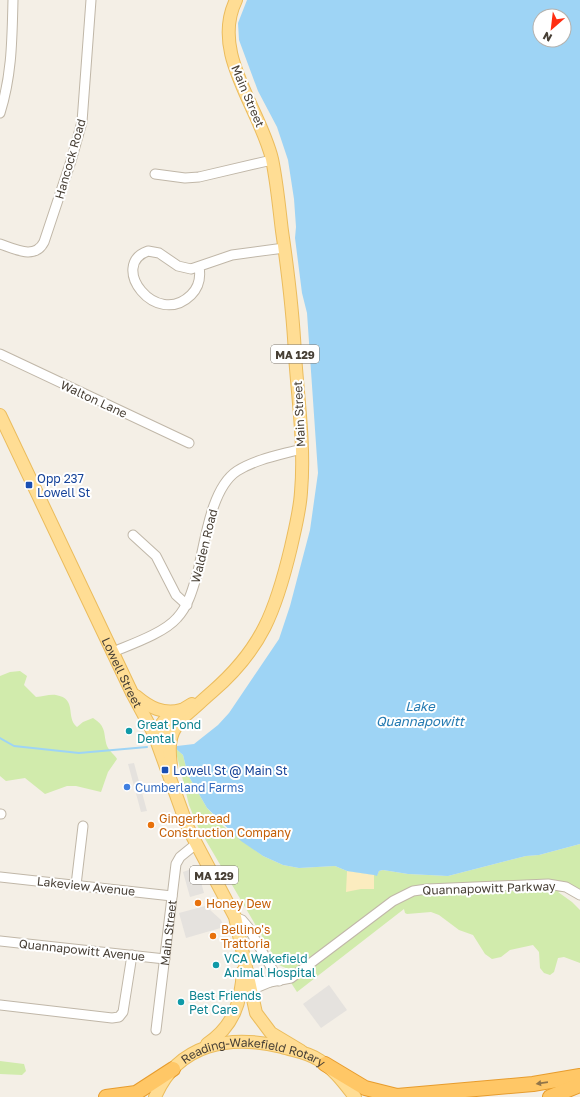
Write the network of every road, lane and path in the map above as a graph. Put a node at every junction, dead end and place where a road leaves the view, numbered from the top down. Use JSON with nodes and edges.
{"nodes":[{"id":1,"x":13,"y":0,"type":"edge"},
{"id":2,"x":91,"y":0,"type":"edge"},
{"id":3,"x":236,"y":0,"type":"edge"},
{"id":4,"x":0,"y":113,"type":"edge"},
{"id":5,"x":272,"y":160,"type":"junction"},
{"id":6,"x":156,"y":174,"type":"dead end"},
{"id":7,"x":0,"y":244,"type":"edge"},
{"id":8,"x":284,"y":248,"type":"junction"},
{"id":9,"x":199,"y":267,"type":"junction"},
{"id":10,"x":0,"y":354,"type":"edge"},
{"id":11,"x":0,"y":415,"type":"edge"},
{"id":12,"x":189,"y":443,"type":"dead end"},
{"id":13,"x":301,"y":449,"type":"junction"},
{"id":14,"x":133,"y":535,"type":"dead end"},
{"id":15,"x":187,"y":605,"type":"junction"},
{"id":16,"x":113,"y":652,"type":"junction"},
{"id":17,"x":132,"y":693,"type":"junction"},
{"id":18,"x":210,"y":694,"type":"junction"},
{"id":19,"x":182,"y":709,"type":"junction"},
{"id":20,"x":179,"y":722,"type":"junction"},
{"id":21,"x":154,"y":734,"type":"junction"},
{"id":22,"x":176,"y":797,"type":"junction"},
{"id":23,"x":83,"y":826,"type":"dead end"},
{"id":24,"x":196,"y":844,"type":"junction"},
{"id":25,"x":0,"y":877,"type":"edge"},
{"id":26,"x":76,"y":885,"type":"junction"},
{"id":27,"x":580,"y":895,"type":"edge"},
{"id":28,"x":172,"y":896,"type":"junction"},
{"id":29,"x":235,"y":917,"type":"junction"},
{"id":30,"x":0,"y":941,"type":"edge"},
{"id":31,"x":132,"y":955,"type":"junction"},
{"id":32,"x":244,"y":956,"type":"junction"},
{"id":33,"x":165,"y":959,"type":"junction"},
{"id":34,"x":274,"y":982,"type":"junction"},
{"id":35,"x":250,"y":984,"type":"junction"},
{"id":36,"x":0,"y":1005,"type":"edge"},
{"id":37,"x":156,"y":1030,"type":"dead end"},
{"id":38,"x":199,"y":1050,"type":"junction"},
{"id":39,"x":301,"y":1051,"type":"junction"},
{"id":40,"x":326,"y":1064,"type":"junction"},
{"id":41,"x":173,"y":1069,"type":"junction"},
{"id":42,"x":580,"y":1076,"type":"edge"},
{"id":43,"x":580,"y":1085,"type":"edge"},
{"id":44,"x":106,"y":1097,"type":"edge"},
{"id":45,"x":155,"y":1097,"type":"edge"},
{"id":46,"x":355,"y":1097,"type":"edge"},
{"id":47,"x":550,"y":1097,"type":"edge"}],
"edges":[{"from":1,"to":4,"type":"street"},
{"from":2,"to":7,"type":"street","name":"Hancock Road"},
{"from":3,"to":5,"type":"main road","name":"Main Street","number":"MA 129"},
{"from":5,"to":6,"type":"street"},
{"from":5,"to":8,"type":"main road","name":"Main Street","number":"MA 129"},
{"from":8,"to":9,"type":"street"},
{"from":8,"to":13,"type":"main road","name":"Main Street","number":"MA 129"},
{"from":9,"to":9,"type":"street"},
{"from":10,"to":12,"type":"street","name":"Walton Lane"},
{"from":11,"to":16,"type":"main road","name":"Lowell Street"},
{"from":13,"to":15,"type":"street","name":"Walden Road"},
{"from":13,"to":18,"type":"main road","name":"Main Street","number":"MA 129"},
{"from":14,"to":15,"type":"street"},
{"from":15,"to":16,"type":"street","name":"Walden Road"},
{"from":16,"to":17,"type":"main road","name":"Lowell Street"},
{"from":17,"to":19,"type":"main road"},
{"from":17,"to":21,"type":"main road","name":"Lowell Street"},
{"from":18,"to":19,"type":"main road","name":"Main Street","number":"MA 129"},
{"from":18,"to":20,"type":"main road","name":"Main Street","number":"MA 129"},
{"from":19,"to":21,"type":"main road","name":"Main Street","number":"MA 129"},
{"from":20,"to":21,"type":"main road","name":"Main Street"},
{"from":20,"to":22,"type":"main road","number":"MA 129"},
{"from":21,"to":22,"type":"main road","name":"Lowell Street","number":"MA 129"},
{"from":22,"to":24,"type":"main road","name":"Lowell Street","number":"MA 129"},
{"from":23,"to":26,"type":"street"},
{"from":24,"to":28,"type":"street","name":"Main Street"},
{"from":24,"to":29,"type":"main road","name":"Lowell Street","number":"MA 129"},
{"from":25,"to":26,"type":"street","name":"Lakeview Avenue"},
{"from":26,"to":28,"type":"street","name":"Lakeview Avenue"},
{"from":27,"to":34,"type":"street","name":"Quannapowitt Parkway"},
{"from":28,"to":33,"type":"street","name":"Main Street"},
{"from":29,"to":32,"type":"main road","name":"Lowell Street","number":"MA 129"},
{"from":29,"to":34,"type":"street"},
{"from":30,"to":31,"type":"street","name":"Quannapowitt Avenue"},
{"from":31,"to":33,"type":"street","name":"Quannapowitt Avenue"},
{"from":31,"to":36,"type":"street"},
{"from":32,"to":35,"type":"main road","name":"Lowell Street","number":"MA 129"},
{"from":32,"to":38,"type":"main road","name":"Lowell Street","number":"MA 129"},
{"from":33,"to":37,"type":"street","name":"Main Street"},
{"from":34,"to":35,"type":"street","name":"Quannapowitt Parkway"},
{"from":35,"to":39,"type":"main road","name":"Lowell Street","number":"MA 129"},
{"from":38,"to":39,"type":"main road","name":"Reading-Wakefield Rotary"},
{"from":38,"to":41,"type":"main road","name":"Reading-Wakefield Rotary","number":"MA 129"},
{"from":39,"to":40,"type":"main road","name":"Reading-Wakefield Rotary","number":"MA 129"},
{"from":42,"to":40,"type":"highway","one_way":true},
{"from":40,"to":46,"type":"main road","name":"Reading-Wakefield Rotary","number":"MA 129"},
{"from":41,"to":44,"type":"highway"},
{"from":41,"to":45,"type":"main road","name":"Reading-Wakefield Rotary","number":"MA 129"},
{"from":43,"to":47,"type":"highway"}]}
